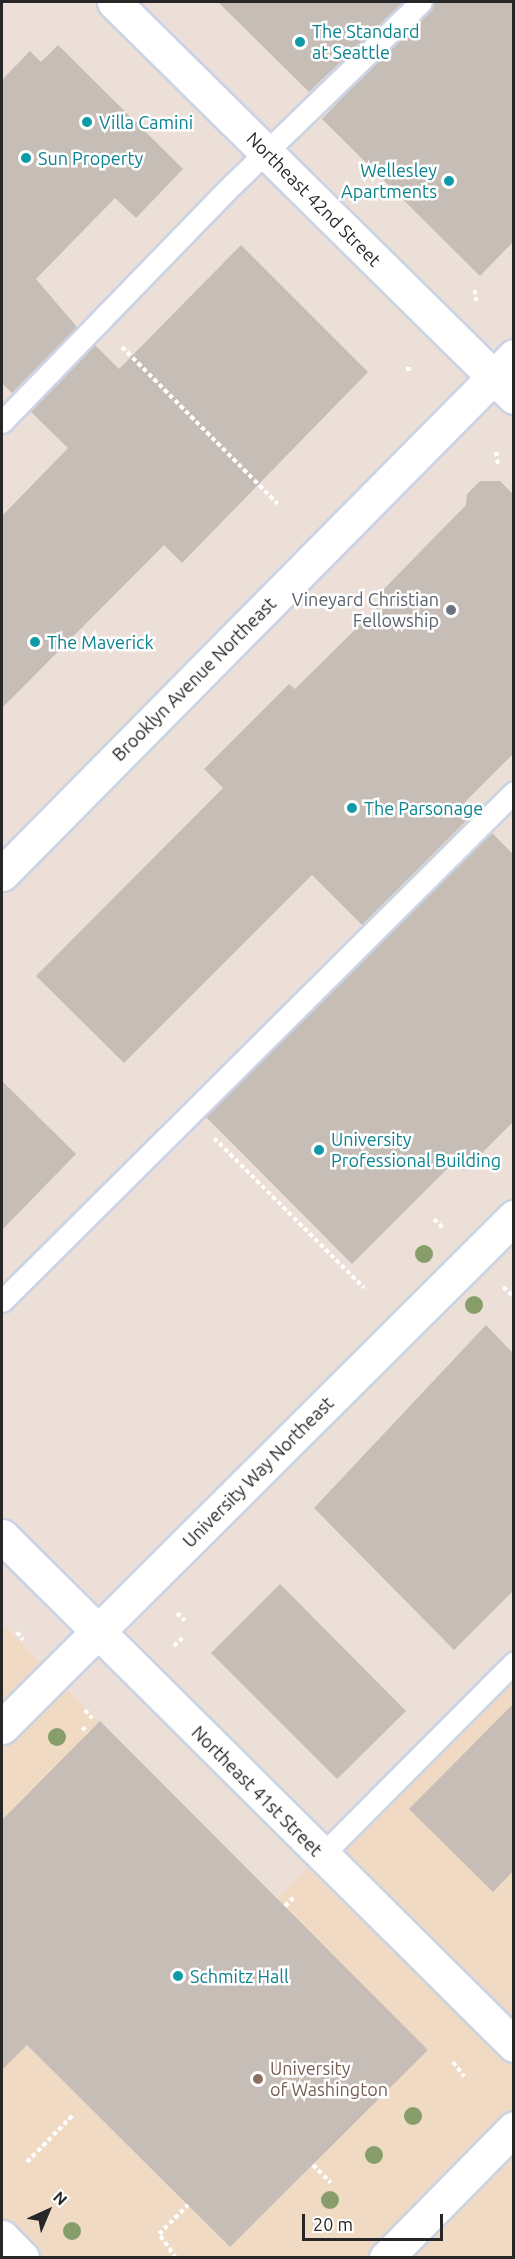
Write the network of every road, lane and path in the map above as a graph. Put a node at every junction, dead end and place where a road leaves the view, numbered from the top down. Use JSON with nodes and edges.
{"nodes":[{"id":1,"x":114,"y":2,"type":"edge"},
{"id":2,"x":421,"y":2,"type":"edge"},
{"id":3,"x":268,"y":154,"type":"junction"},
{"id":4,"x":475,"y":290,"type":"dead end"},
{"id":5,"x":476,"y":301,"type":"dead end"},
{"id":6,"x":98,"y":323,"type":"junction"},
{"id":7,"x":406,"y":369,"type":"dead end"},
{"id":8,"x":413,"y":369,"type":"dead end"},
{"id":9,"x":507,"y":376,"type":"edge"},
{"id":10,"x":2,"y":422,"type":"edge"},
{"id":11,"x":496,"y":452,"type":"dead end"},
{"id":12,"x":498,"y":464,"type":"dead end"},
{"id":13,"x":278,"y":504,"type":"dead end"},
{"id":14,"x":513,"y":792,"type":"edge"},
{"id":15,"x":2,"y":874,"type":"edge"},
{"id":16,"x":190,"y":1114,"type":"junction"},
{"id":17,"x":513,"y":1217,"type":"edge"},
{"id":18,"x":364,"y":1288,"type":"dead end"},
{"id":19,"x":2,"y":1301,"type":"edge"},
{"id":20,"x":2,"y":1536,"type":"edge"},
{"id":21,"x":177,"y":1613,"type":"dead end"},
{"id":22,"x":185,"y":1621,"type":"dead end"},
{"id":23,"x":17,"y":1632,"type":"dead end"},
{"id":24,"x":98,"y":1632,"type":"junction"},
{"id":25,"x":183,"y":1637,"type":"dead end"},
{"id":26,"x":23,"y":1640,"type":"dead end"},
{"id":27,"x":174,"y":1646,"type":"dead end"},
{"id":28,"x":513,"y":1662,"type":"edge"},
{"id":29,"x":85,"y":1710,"type":"dead end"},
{"id":30,"x":92,"y":1718,"type":"dead end"},
{"id":31,"x":2,"y":1727,"type":"edge"},
{"id":32,"x":82,"y":1727,"type":"dead end"},
{"id":33,"x":88,"y":1733,"type":"dead end"},
{"id":34,"x":322,"y":1855,"type":"junction"},
{"id":35,"x":295,"y":1896,"type":"dead end"},
{"id":36,"x":285,"y":1906,"type":"dead end"},
{"id":37,"x":513,"y":2045,"type":"edge"},
{"id":38,"x":453,"y":2062,"type":"dead end"},
{"id":39,"x":464,"y":2076,"type":"dead end"},
{"id":40,"x":74,"y":2114,"type":"dead end"},
{"id":41,"x":513,"y":2128,"type":"edge"},
{"id":42,"x":27,"y":2162,"type":"dead end"},
{"id":43,"x":313,"y":2165,"type":"dead end"},
{"id":44,"x":331,"y":2183,"type":"dead end"},
{"id":45,"x":188,"y":2205,"type":"dead end"},
{"id":46,"x":2,"y":2237,"type":"edge"},
{"id":47,"x":22,"y":2258,"type":"edge"},
{"id":48,"x":176,"y":2258,"type":"edge"},
{"id":49,"x":386,"y":2258,"type":"edge"}],
"edges":[{"from":1,"to":3,"type":"street","name":"Northeast 42nd Street"},
{"from":2,"to":3,"type":"lane"},
{"from":3,"to":6,"type":"lane"},
{"from":3,"to":9,"type":"street","name":"Northeast 42nd Street"},
{"from":4,"to":5,"type":"path"},
{"from":6,"to":10,"type":"lane"},
{"from":6,"to":13,"type":"path"},
{"from":7,"to":8,"type":"path"},
{"from":9,"to":15,"type":"street","name":"Brooklyn Avenue Northeast"},
{"from":11,"to":12,"type":"path"},
{"from":14,"to":16,"type":"lane"},
{"from":16,"to":18,"type":"path"},
{"from":16,"to":19,"type":"lane"},
{"from":17,"to":24,"type":"street","name":"University Way Northeast"},
{"from":20,"to":24,"type":"street","name":"Northeast 41st Street"},
{"from":21,"to":22,"type":"path"},
{"from":23,"to":26,"type":"path"},
{"from":24,"to":31,"type":"street","name":"University Way Northeast"},
{"from":24,"to":34,"type":"street","name":"Northeast 41st Street"},
{"from":25,"to":27,"type":"path"},
{"from":28,"to":34,"type":"lane"},
{"from":29,"to":30,"type":"path"},
{"from":32,"to":33,"type":"path"},
{"from":34,"to":37,"type":"street","name":"Northeast 41st Street"},
{"from":35,"to":36,"type":"path"},
{"from":38,"to":39,"type":"path"},
{"from":40,"to":42,"type":"path"},
{"from":41,"to":49,"type":"street"},
{"from":43,"to":44,"type":"path"},
{"from":45,"to":48,"type":"path"},
{"from":46,"to":47,"type":"street"}]}
